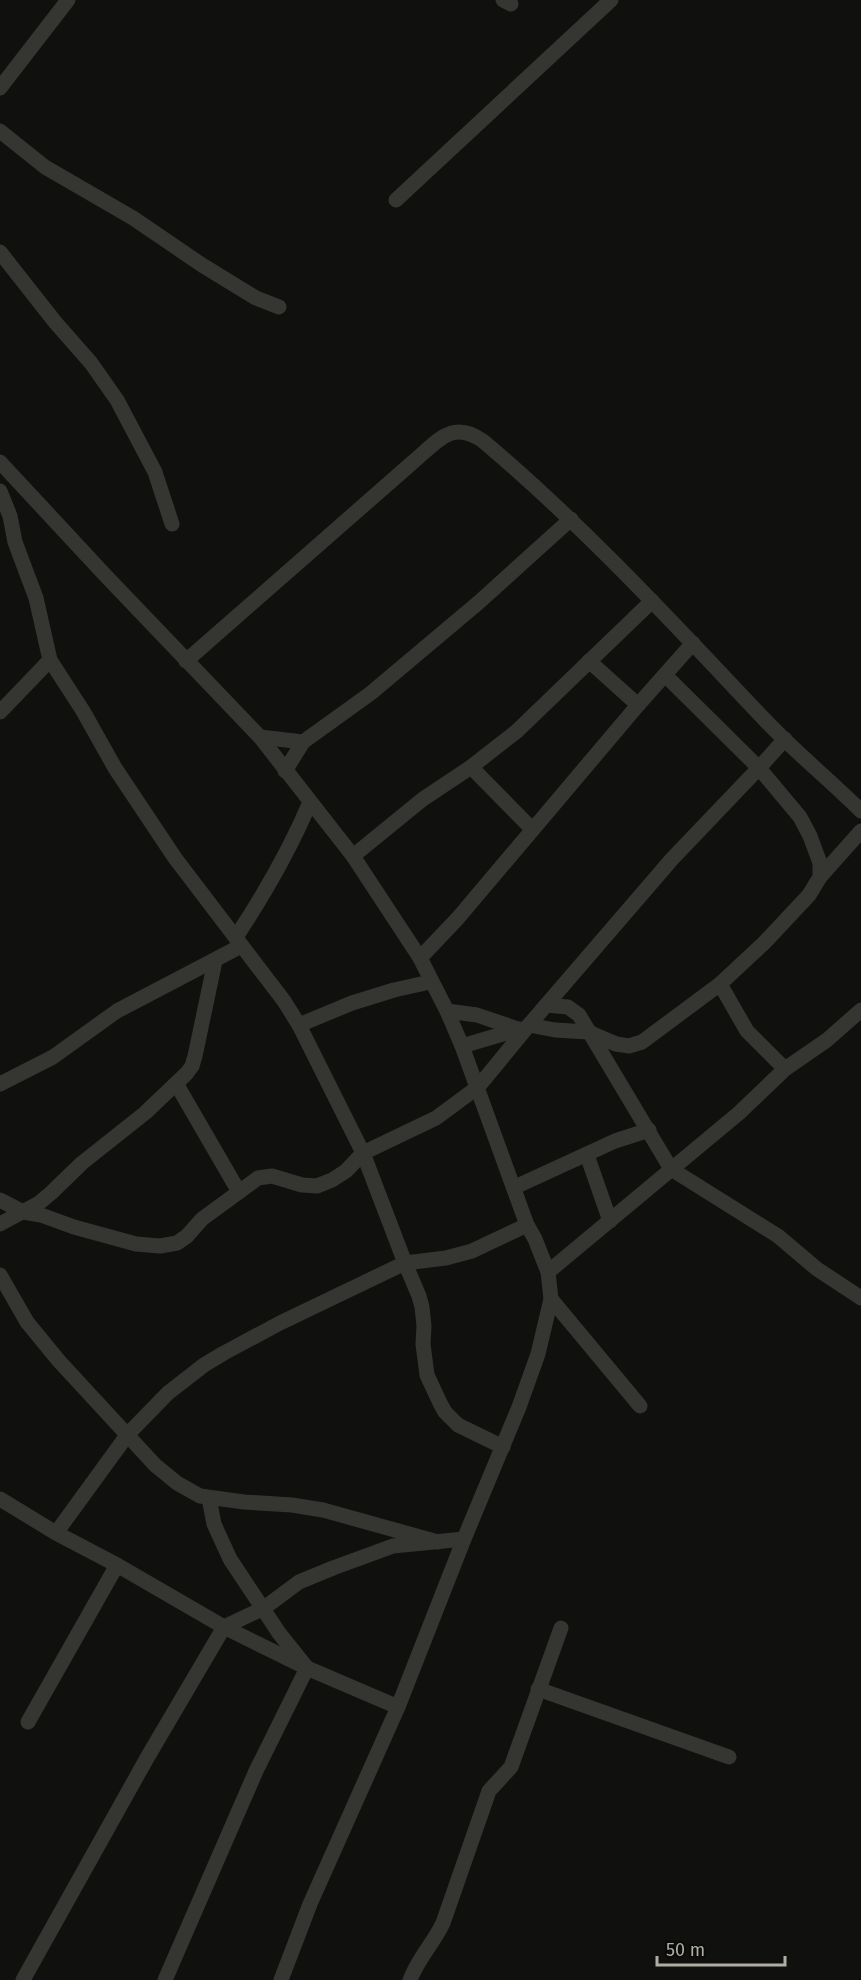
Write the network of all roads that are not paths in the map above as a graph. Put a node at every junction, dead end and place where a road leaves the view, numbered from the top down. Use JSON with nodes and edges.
{"nodes":[{"id":1,"x":67,"y":0,"type":"edge"},
{"id":2,"x":611,"y":0,"type":"edge"},
{"id":3,"x":0,"y":87,"type":"edge"},
{"id":4,"x":0,"y":131,"type":"edge"},
{"id":5,"x":396,"y":201,"type":"dead end"},
{"id":6,"x":0,"y":252,"type":"edge"},
{"id":7,"x":279,"y":307,"type":"dead end"},
{"id":8,"x":5,"y":466,"type":"edge"},
{"id":9,"x":0,"y":489,"type":"edge"},
{"id":10,"x":572,"y":519,"type":"junction"},
{"id":11,"x":172,"y":524,"type":"dead end"},
{"id":12,"x":652,"y":601,"type":"junction"},
{"id":13,"x":693,"y":643,"type":"junction"},
{"id":14,"x":50,"y":660,"type":"junction"},
{"id":15,"x":186,"y":661,"type":"junction"},
{"id":16,"x":589,"y":661,"type":"junction"},
{"id":17,"x":665,"y":675,"type":"junction"},
{"id":18,"x":638,"y":705,"type":"junction"},
{"id":19,"x":0,"y":712,"type":"edge"},
{"id":20,"x":260,"y":737,"type":"junction"},
{"id":21,"x":785,"y":739,"type":"junction"},
{"id":22,"x":303,"y":742,"type":"junction"},
{"id":23,"x":471,"y":767,"type":"junction"},
{"id":24,"x":759,"y":768,"type":"junction"},
{"id":25,"x":285,"y":771,"type":"junction"},
{"id":26,"x":310,"y":802,"type":"junction"},
{"id":27,"x":861,"y":811,"type":"edge"},
{"id":28,"x":532,"y":829,"type":"junction"},
{"id":29,"x":861,"y":831,"type":"edge"},
{"id":30,"x":353,"y":856,"type":"junction"},
{"id":31,"x":820,"y":877,"type":"junction"},
{"id":32,"x":250,"y":915,"type":"junction"},
{"id":33,"x":225,"y":922,"type":"junction"},
{"id":34,"x":238,"y":941,"type":"junction"},
{"id":35,"x":420,"y":958,"type":"junction"},
{"id":36,"x":215,"y":961,"type":"junction"},
{"id":37,"x":430,"y":981,"type":"junction"},
{"id":38,"x":720,"y":984,"type":"junction"},
{"id":39,"x":546,"y":1005,"type":"junction"},
{"id":40,"x":861,"y":1010,"type":"edge"},
{"id":41,"x":447,"y":1011,"type":"junction"},
{"id":42,"x":299,"y":1025,"type":"junction"},
{"id":43,"x":524,"y":1027,"type":"junction"},
{"id":44,"x":588,"y":1032,"type":"junction"},
{"id":45,"x":462,"y":1046,"type":"junction"},
{"id":46,"x":785,"y":1069,"type":"junction"},
{"id":47,"x":0,"y":1084,"type":"edge"},
{"id":48,"x":177,"y":1085,"type":"junction"},
{"id":49,"x":478,"y":1087,"type":"junction"},
{"id":50,"x":648,"y":1130,"type":"junction"},
{"id":51,"x":363,"y":1153,"type":"junction"},
{"id":52,"x":587,"y":1155,"type":"junction"},
{"id":53,"x":670,"y":1169,"type":"junction"},
{"id":54,"x":515,"y":1187,"type":"junction"},
{"id":55,"x":239,"y":1192,"type":"junction"},
{"id":56,"x":0,"y":1200,"type":"edge"},
{"id":57,"x":23,"y":1212,"type":"junction"},
{"id":58,"x":610,"y":1221,"type":"junction"},
{"id":59,"x":0,"y":1224,"type":"edge"},
{"id":60,"x":527,"y":1225,"type":"junction"},
{"id":61,"x":405,"y":1263,"type":"junction"},
{"id":62,"x":548,"y":1272,"type":"junction"},
{"id":63,"x":0,"y":1275,"type":"edge"},
{"id":64,"x":861,"y":1298,"type":"edge"},
{"id":65,"x":551,"y":1299,"type":"junction"},
{"id":66,"x":639,"y":1406,"type":"dead end"},
{"id":67,"x":128,"y":1434,"type":"junction"},
{"id":68,"x":504,"y":1446,"type":"junction"},
{"id":69,"x":209,"y":1497,"type":"junction"},
{"id":70,"x":0,"y":1499,"type":"edge"},
{"id":71,"x":56,"y":1533,"type":"junction"},
{"id":72,"x":464,"y":1539,"type":"junction"},
{"id":73,"x":438,"y":1542,"type":"junction"},
{"id":74,"x":117,"y":1565,"type":"junction"},
{"id":75,"x":264,"y":1608,"type":"junction"},
{"id":76,"x":224,"y":1627,"type":"junction"},
{"id":77,"x":561,"y":1628,"type":"dead end"},
{"id":78,"x":307,"y":1668,"type":"junction"},
{"id":79,"x":538,"y":1689,"type":"junction"},
{"id":80,"x":398,"y":1707,"type":"junction"},
{"id":81,"x":28,"y":1722,"type":"dead end"},
{"id":82,"x":729,"y":1757,"type":"dead end"},
{"id":83,"x":23,"y":1980,"type":"edge"},
{"id":84,"x":165,"y":1980,"type":"edge"},
{"id":85,"x":281,"y":1980,"type":"edge"},
{"id":86,"x":410,"y":1980,"type":"edge"}],
"edges":[{"from":1,"to":3,"type":"street"},
{"from":2,"to":5,"type":"street"},
{"from":4,"to":7,"type":"street"},
{"from":6,"to":11,"type":"street"},
{"from":8,"to":9,"type":"street"},
{"from":8,"to":15,"type":"street"},
{"from":9,"to":14,"type":"street"},
{"from":10,"to":12,"type":"street"},
{"from":10,"to":15,"type":"street"},
{"from":10,"to":22,"type":"street"},
{"from":12,"to":13,"type":"street"},
{"from":12,"to":16,"type":"street"},
{"from":13,"to":17,"type":"street"},
{"from":13,"to":21,"type":"street"},
{"from":14,"to":19,"type":"street"},
{"from":14,"to":33,"type":"street"},
{"from":15,"to":20,"type":"street"},
{"from":16,"to":18,"type":"street"},
{"from":16,"to":23,"type":"street"},
{"from":17,"to":18,"type":"street"},
{"from":17,"to":24,"type":"street"},
{"from":18,"to":28,"type":"street"},
{"from":20,"to":22,"type":"street"},
{"from":20,"to":25,"type":"street"},
{"from":21,"to":24,"type":"street"},
{"from":21,"to":27,"type":"street"},
{"from":22,"to":25,"type":"street"},
{"from":23,"to":28,"type":"street"},
{"from":23,"to":30,"type":"street"},
{"from":24,"to":31,"type":"street"},
{"from":24,"to":39,"type":"street"},
{"from":25,"to":26,"type":"street"},
{"from":26,"to":30,"type":"street"},
{"from":26,"to":32,"type":"street"},
{"from":28,"to":35,"type":"street"},
{"from":29,"to":31,"type":"street"},
{"from":30,"to":35,"type":"street"},
{"from":31,"to":38,"type":"street"},
{"from":32,"to":33,"type":"street"},
{"from":32,"to":34,"type":"street"},
{"from":33,"to":34,"type":"street"},
{"from":34,"to":36,"type":"street"},
{"from":34,"to":42,"type":"street"},
{"from":35,"to":37,"type":"street"},
{"from":36,"to":47,"type":"street"},
{"from":36,"to":48,"type":"street"},
{"from":37,"to":41,"type":"street"},
{"from":37,"to":42,"type":"street"},
{"from":38,"to":44,"type":"street"},
{"from":38,"to":46,"type":"street"},
{"from":39,"to":43,"type":"street"},
{"from":39,"to":44,"type":"street"},
{"from":40,"to":46,"type":"street"},
{"from":41,"to":43,"type":"street"},
{"from":41,"to":45,"type":"street"},
{"from":42,"to":51,"type":"street"},
{"from":43,"to":44,"type":"street"},
{"from":43,"to":45,"type":"street"},
{"from":43,"to":49,"type":"street"},
{"from":44,"to":50,"type":"street"},
{"from":45,"to":49,"type":"street"},
{"from":46,"to":53,"type":"street"},
{"from":48,"to":55,"type":"street"},
{"from":48,"to":57,"type":"street"},
{"from":49,"to":51,"type":"street"},
{"from":49,"to":54,"type":"street"},
{"from":50,"to":52,"type":"street"},
{"from":50,"to":53,"type":"street"},
{"from":51,"to":55,"type":"street"},
{"from":51,"to":61,"type":"street"},
{"from":52,"to":54,"type":"street"},
{"from":52,"to":58,"type":"street"},
{"from":53,"to":58,"type":"street"},
{"from":53,"to":64,"type":"street"},
{"from":54,"to":60,"type":"street"},
{"from":55,"to":57,"type":"street"},
{"from":56,"to":57,"type":"street"},
{"from":57,"to":59,"type":"street"},
{"from":58,"to":62,"type":"street"},
{"from":60,"to":61,"type":"street"},
{"from":60,"to":62,"type":"street"},
{"from":61,"to":67,"type":"street"},
{"from":61,"to":68,"type":"street"},
{"from":62,"to":65,"type":"street"},
{"from":63,"to":67,"type":"street"},
{"from":65,"to":66,"type":"street"},
{"from":65,"to":68,"type":"street"},
{"from":67,"to":69,"type":"street"},
{"from":67,"to":71,"type":"street"},
{"from":68,"to":72,"type":"street"},
{"from":69,"to":73,"type":"street"},
{"from":69,"to":75,"type":"street"},
{"from":70,"to":71,"type":"street"},
{"from":71,"to":74,"type":"street"},
{"from":72,"to":73,"type":"street"},
{"from":72,"to":80,"type":"street"},
{"from":73,"to":75,"type":"street"},
{"from":74,"to":76,"type":"street"},
{"from":74,"to":81,"type":"street"},
{"from":75,"to":76,"type":"street"},
{"from":75,"to":78,"type":"street"},
{"from":76,"to":78,"type":"street"},
{"from":76,"to":83,"type":"street"},
{"from":77,"to":79,"type":"street"},
{"from":78,"to":80,"type":"street"},
{"from":78,"to":84,"type":"street"},
{"from":79,"to":82,"type":"street"},
{"from":79,"to":86,"type":"street"},
{"from":80,"to":85,"type":"street"}]}
